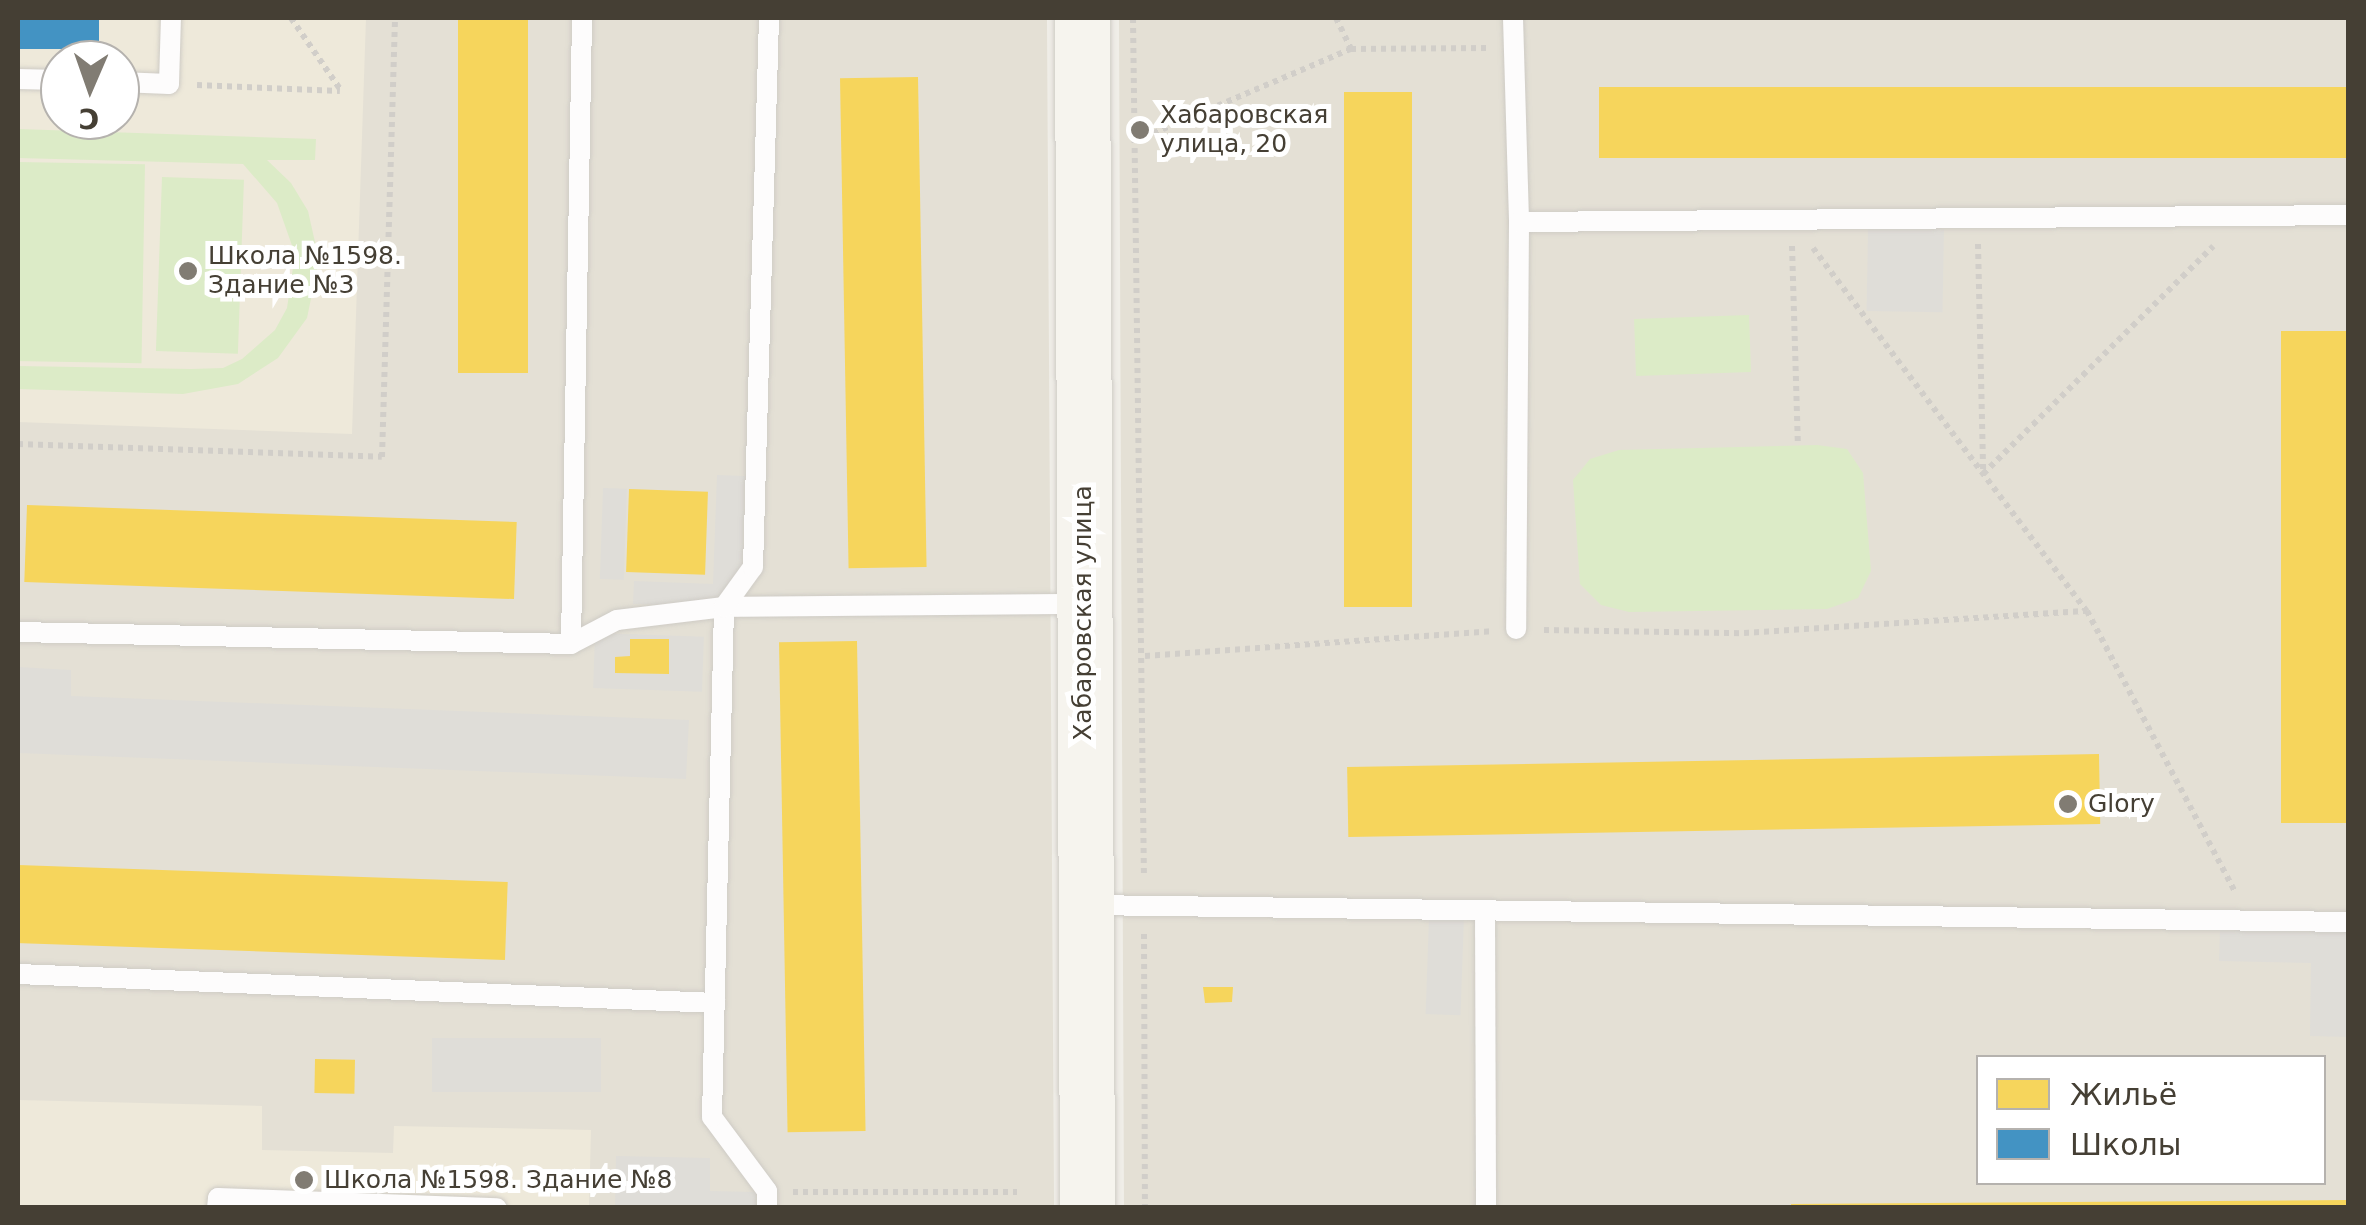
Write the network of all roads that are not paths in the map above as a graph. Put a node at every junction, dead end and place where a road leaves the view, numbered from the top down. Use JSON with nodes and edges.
{"nodes":[{"id":1,"x":171,"y":18,"type":"edge"},
{"id":2,"x":582,"y":18,"type":"edge"},
{"id":3,"x":769,"y":18,"type":"edge"},
{"id":4,"x":1082,"y":18,"type":"edge"},
{"id":5,"x":1513,"y":18,"type":"edge"},
{"id":6,"x":140,"y":83,"type":"edge"},
{"id":7,"x":2348,"y":216,"type":"edge"},
{"id":8,"x":1519,"y":222,"type":"junction"},
{"id":9,"x":1082,"y":604,"type":"junction"},
{"id":10,"x":724,"y":608,"type":"junction"},
{"id":11,"x":1516,"y":629,"type":"road end"},
{"id":12,"x":18,"y":632,"type":"edge"},
{"id":13,"x":571,"y":644,"type":"junction"},
{"id":14,"x":1086,"y":906,"type":"junction"},
{"id":15,"x":1485,"y":910,"type":"junction"},
{"id":16,"x":2348,"y":922,"type":"edge"},
{"id":17,"x":18,"y":974,"type":"edge"},
{"id":18,"x":715,"y":1004,"type":"junction"},
{"id":19,"x":767,"y":1200,"type":"edge"},
{"id":20,"x":217,"y":1208,"type":"edge"},
{"id":21,"x":497,"y":1208,"type":"edge"},
{"id":22,"x":1087,"y":1208,"type":"edge"},
{"id":23,"x":1486,"y":1208,"type":"edge"}],
"edges":[{"from":1,"to":6,"type":"lane"},
{"from":2,"to":13,"type":"lane"},
{"from":3,"to":10,"type":"lane"},
{"from":4,"to":9,"type":"main road","name":"Хабаровская улица"},
{"from":5,"to":8,"type":"lane"},
{"from":7,"to":8,"type":"lane"},
{"from":8,"to":11,"type":"lane"},
{"from":9,"to":10,"type":"lane"},
{"from":9,"to":14,"type":"main road","name":"Хабаровская улица"},
{"from":10,"to":13,"type":"lane"},
{"from":10,"to":18,"type":"lane"},
{"from":12,"to":13,"type":"lane"},
{"from":14,"to":15,"type":"lane"},
{"from":14,"to":22,"type":"main road","name":"Хабаровская улица"},
{"from":15,"to":16,"type":"lane"},
{"from":15,"to":23,"type":"lane"},
{"from":17,"to":18,"type":"lane"},
{"from":18,"to":19,"type":"lane"},
{"from":20,"to":21,"type":"lane"}]}
